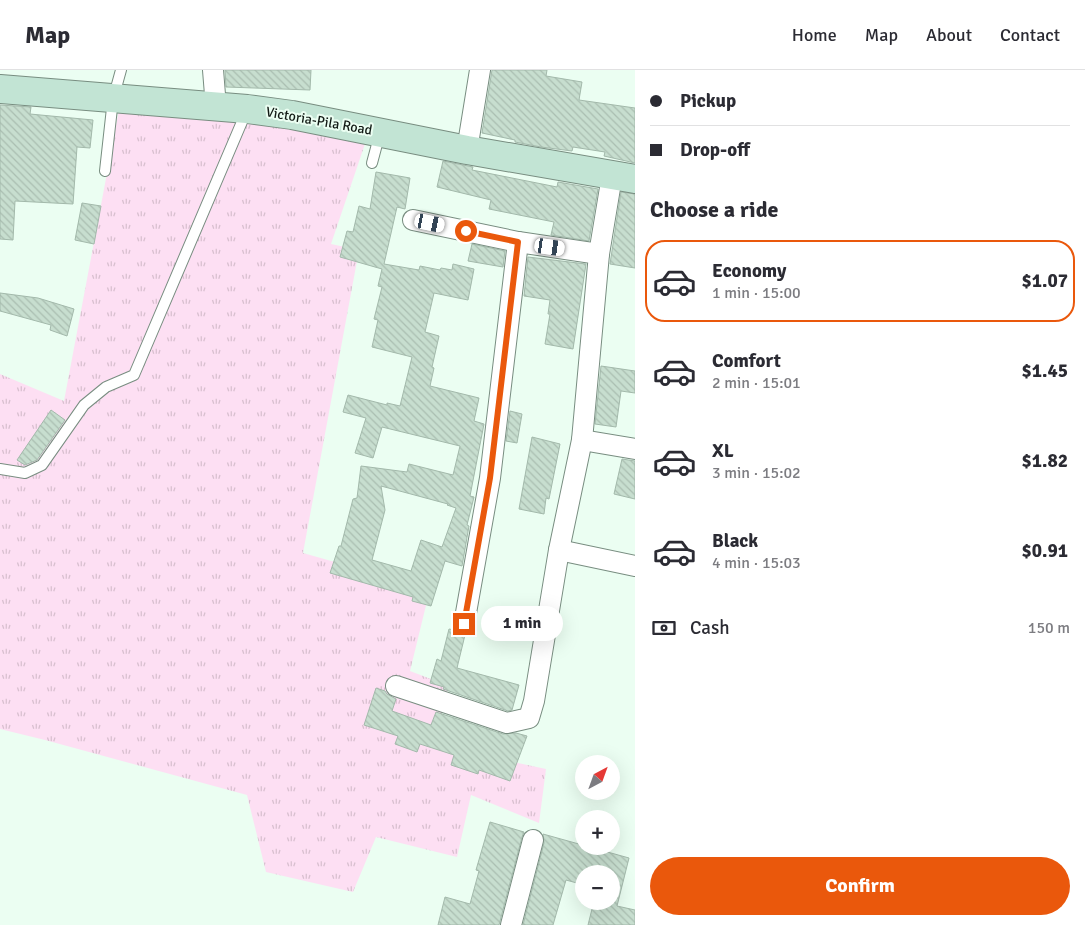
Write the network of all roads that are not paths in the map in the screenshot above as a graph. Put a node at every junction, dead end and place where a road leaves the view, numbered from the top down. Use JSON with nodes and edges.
{"nodes":[{"id":1,"x":121,"y":70,"type":"edge"},
{"id":2,"x":213,"y":70,"type":"edge"},
{"id":3,"x":480,"y":70,"type":"edge"},
{"id":4,"x":0,"y":89,"type":"edge"},
{"id":5,"x":113,"y":99,"type":"junction"},
{"id":6,"x":216,"y":107,"type":"junction"},
{"id":7,"x":247,"y":109,"type":"junction"},
{"id":8,"x":380,"y":132,"type":"junction"},
{"id":9,"x":467,"y":150,"type":"junction"},
{"id":10,"x":372,"y":163,"type":"dead end"},
{"id":11,"x":105,"y":171,"type":"dead end"},
{"id":12,"x":624,"y":178,"type":"edge"},
{"id":13,"x":413,"y":220,"type":"dead end"},
{"id":14,"x":518,"y":242,"type":"junction"},
{"id":15,"x":599,"y":254,"type":"junction"},
{"id":16,"x":582,"y":440,"type":"junction"},
{"id":17,"x":635,"y":449,"type":"edge"},
{"id":18,"x":0,"y":469,"type":"edge"},
{"id":19,"x":560,"y":550,"type":"junction"},
{"id":20,"x":635,"y":566,"type":"edge"},
{"id":21,"x":464,"y":624,"type":"dead end"},
{"id":22,"x":396,"y":686,"type":"dead end"},
{"id":23,"x":532,"y":840,"type":"dead end"},
{"id":24,"x":510,"y":925,"type":"edge"}],
"edges":[{"from":1,"to":5,"type":"lane"},
{"from":2,"to":6,"type":"street"},
{"from":3,"to":9,"type":"street"},
{"from":4,"to":5,"type":"main road","name":"Victoria-Pila Road"},
{"from":5,"to":6,"type":"main road","name":"Victoria-Pila Road"},
{"from":5,"to":11,"type":"lane"},
{"from":6,"to":7,"type":"main road","name":"Victoria-Pila Road"},
{"from":7,"to":8,"type":"main road","name":"Victoria-Pila Road"},
{"from":7,"to":18,"type":"lane"},
{"from":8,"to":9,"type":"main road","name":"Victoria-Pila Road"},
{"from":8,"to":10,"type":"lane"},
{"from":9,"to":12,"type":"main road","name":"Victoria-Pila Road"},
{"from":12,"to":15,"type":"street"},
{"from":13,"to":14,"type":"street"},
{"from":14,"to":15,"type":"street"},
{"from":14,"to":21,"type":"street"},
{"from":15,"to":16,"type":"street"},
{"from":16,"to":17,"type":"street"},
{"from":16,"to":19,"type":"street"},
{"from":19,"to":20,"type":"street"},
{"from":19,"to":22,"type":"street"},
{"from":23,"to":24,"type":"street"}]}
